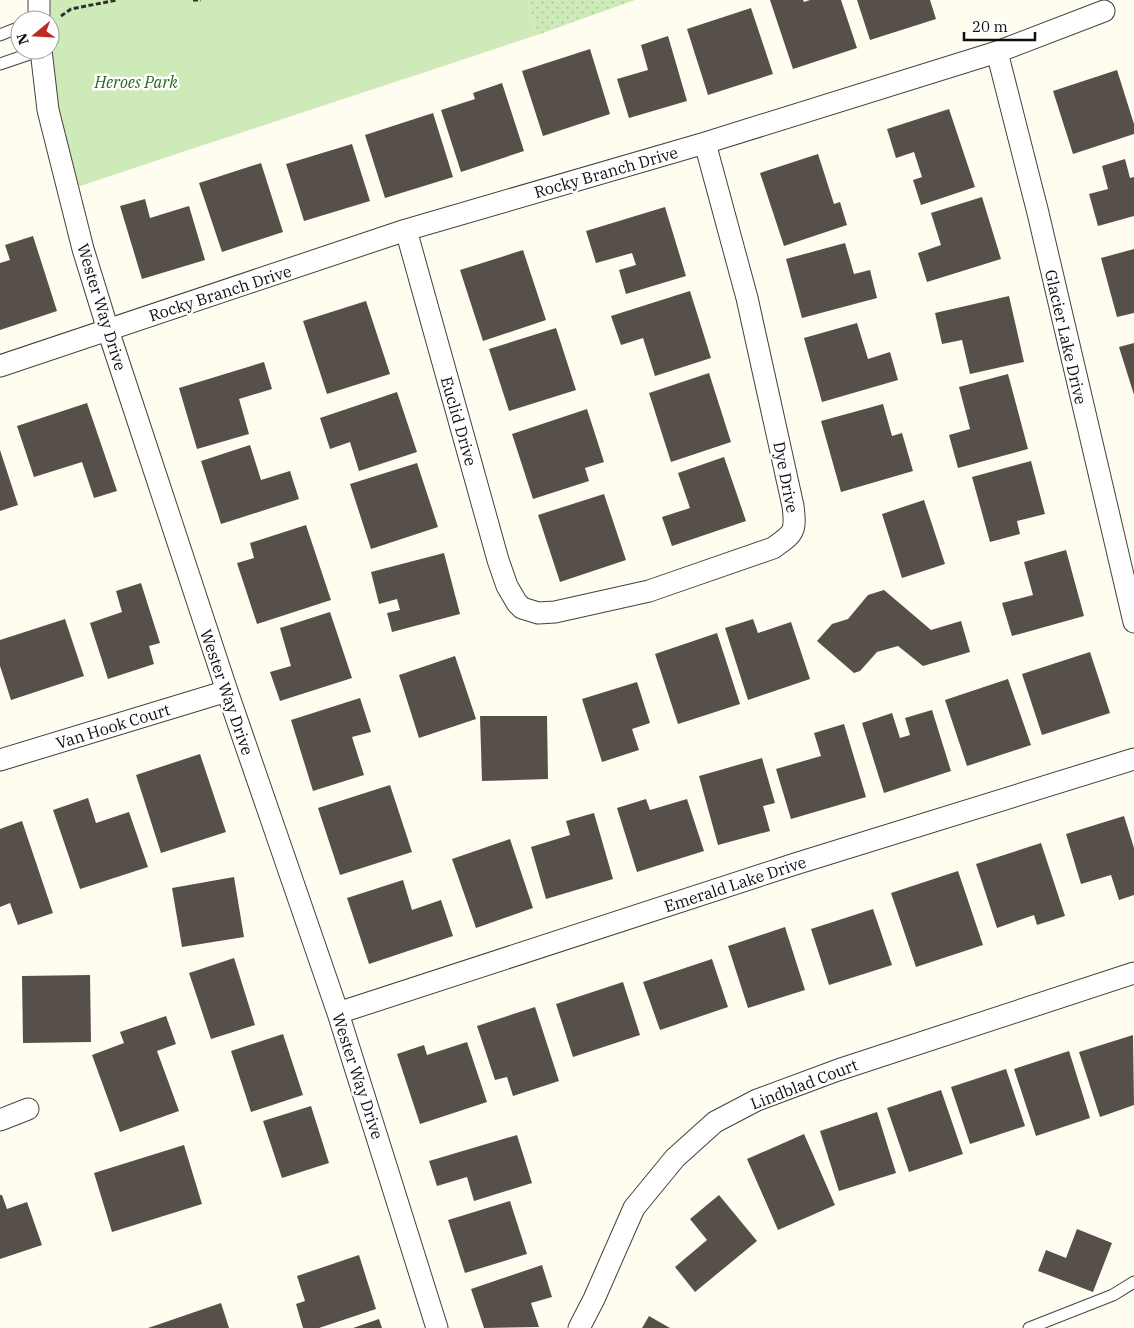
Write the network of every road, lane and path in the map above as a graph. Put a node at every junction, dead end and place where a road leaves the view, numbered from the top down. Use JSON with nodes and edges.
{"nodes":[{"id":1,"x":116,"y":0,"type":"edge"},
{"id":2,"x":193,"y":0,"type":"edge"},
{"id":3,"x":201,"y":0,"type":"edge"},
{"id":4,"x":1104,"y":11,"type":"dead end"},
{"id":5,"x":60,"y":13,"type":"edge"},
{"id":6,"x":997,"y":52,"type":"junction"},
{"id":7,"x":42,"y":60,"type":"edge"},
{"id":8,"x":705,"y":143,"type":"junction"},
{"id":9,"x":406,"y":230,"type":"junction"},
{"id":10,"x":108,"y":330,"type":"junction"},
{"id":11,"x":0,"y":366,"type":"edge"},
{"id":12,"x":522,"y":608,"type":"joint"},
{"id":13,"x":1134,"y":622,"type":"edge"},
{"id":14,"x":227,"y":691,"type":"junction"},
{"id":15,"x":1134,"y":759,"type":"edge"},
{"id":16,"x":0,"y":760,"type":"edge"},
{"id":17,"x":1134,"y":973,"type":"edge"},
{"id":18,"x":338,"y":1013,"type":"junction"},
{"id":19,"x":28,"y":1109,"type":"dead end"},
{"id":20,"x":0,"y":1120,"type":"edge"},
{"id":21,"x":1134,"y":1282,"type":"edge"},
{"id":22,"x":438,"y":1328,"type":"edge"},
{"id":23,"x":579,"y":1328,"type":"edge"},
{"id":24,"x":1028,"y":1328,"type":"edge"}],
"edges":[{"from":1,"to":5,"type":"path"},
{"from":2,"to":3,"type":"path"},
{"from":4,"to":6,"type":"street","name":"Rocky Branch Drive"},
{"from":6,"to":8,"type":"street","name":"Rocky Branch Drive"},
{"from":6,"to":13,"type":"street","name":"Glacier Lake Drive"},
{"from":7,"to":10,"type":"street","name":"Wester Way Drive"},
{"from":8,"to":9,"type":"street","name":"Rocky Branch Drive"},
{"from":8,"to":12,"type":"street","name":"Dye Drive"},
{"from":9,"to":10,"type":"street","name":"Rocky Branch Drive"},
{"from":9,"to":12,"type":"street","name":"Euclid Drive"},
{"from":10,"to":11,"type":"street","name":"Rocky Branch Drive"},
{"from":10,"to":14,"type":"street","name":"Wester Way Drive"},
{"from":14,"to":16,"type":"street","name":"Van Hook Court"},
{"from":14,"to":18,"type":"street","name":"Wester Way Drive"},
{"from":15,"to":18,"type":"street","name":"Emerald Lake Drive"},
{"from":17,"to":23,"type":"street","name":"Lindblad Court"},
{"from":18,"to":22,"type":"street","name":"Wester Way Drive"},
{"from":19,"to":20,"type":"street"},
{"from":21,"to":24,"type":"lane"}]}
